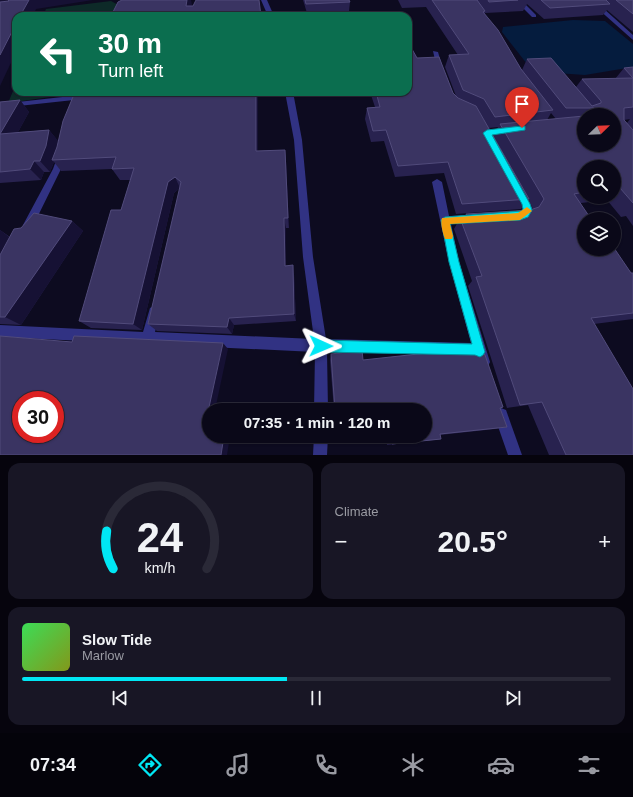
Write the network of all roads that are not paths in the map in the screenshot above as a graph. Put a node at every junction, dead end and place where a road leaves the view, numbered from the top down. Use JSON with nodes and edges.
{"nodes":[{"id":1,"x":264,"y":0,"type":"edge"},
{"id":2,"x":518,"y":0,"type":"edge"},
{"id":3,"x":591,"y":0,"type":"edge"},
{"id":4,"x":269,"y":12,"type":"edge"},
{"id":5,"x":534,"y":16,"type":"dead end"},
{"id":6,"x":633,"y":38,"type":"edge"},
{"id":7,"x":435,"y":52,"type":"dead end"},
{"id":8,"x":444,"y":79,"type":"edge"},
{"id":9,"x":290,"y":96,"type":"edge"},
{"id":10,"x":79,"y":98,"type":"edge"},
{"id":11,"x":0,"y":106,"type":"edge"},
{"id":12,"x":64,"y":144,"type":"edge"},
{"id":13,"x":437,"y":182,"type":"dead end"},
{"id":14,"x":515,"y":185,"type":"edge"},
{"id":15,"x":505,"y":217,"type":"edge"},
{"id":16,"x":483,"y":218,"type":"edge"},
{"id":17,"x":445,"y":220,"type":"junction"},
{"id":18,"x":25,"y":231,"type":"edge"},
{"id":19,"x":157,"y":299,"type":"edge"},
{"id":20,"x":0,"y":331,"type":"edge"},
{"id":21,"x":148,"y":337,"type":"junction"},
{"id":22,"x":321,"y":346,"type":"junction"},
{"id":23,"x":480,"y":352,"type":"junction"},
{"id":24,"x":487,"y":372,"type":"edge"},
{"id":25,"x":497,"y":402,"type":"edge"},
{"id":26,"x":321,"y":403,"type":"edge"},
{"id":27,"x":321,"y":443,"type":"edge"},
{"id":28,"x":320,"y":455,"type":"edge"},
{"id":29,"x":515,"y":455,"type":"edge"}],
"edges":[{"from":1,"to":4,"type":"street"},
{"from":2,"to":5,"type":"street"},
{"from":3,"to":6,"type":"street"},
{"from":7,"to":8,"type":"street"},
{"from":9,"to":22,"type":"street"},
{"from":10,"to":11,"type":"street"},
{"from":12,"to":18,"type":"street"},
{"from":13,"to":17,"type":"street"},
{"from":14,"to":15,"type":"street"},
{"from":16,"to":17,"type":"street"},
{"from":17,"to":23,"type":"street"},
{"from":19,"to":21,"type":"street"},
{"from":20,"to":21,"type":"street"},
{"from":21,"to":22,"type":"street"},
{"from":22,"to":23,"type":"street"},
{"from":22,"to":26,"type":"street"},
{"from":23,"to":24,"type":"street"},
{"from":25,"to":29,"type":"street"},
{"from":27,"to":28,"type":"street"}]}
